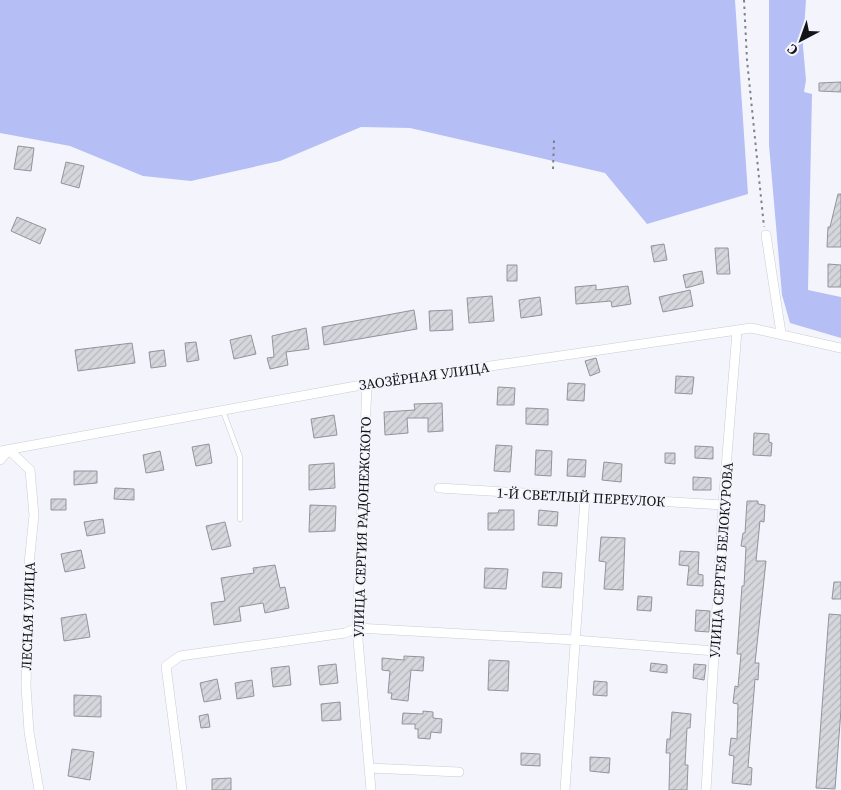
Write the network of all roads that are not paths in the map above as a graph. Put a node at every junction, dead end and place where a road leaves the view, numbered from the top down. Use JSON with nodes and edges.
{"nodes":[{"id":1,"x":766,"y":235,"type":"road end"},
{"id":2,"x":738,"y":331,"type":"junction"},
{"id":3,"x":782,"y":333,"type":"junction"},
{"id":4,"x":841,"y":348,"type":"edge"},
{"id":5,"x":367,"y":384,"type":"junction"},
{"id":6,"x":223,"y":411,"type":"junction"},
{"id":7,"x":4,"y":451,"type":"edge"},
{"id":8,"x":0,"y":460,"type":"edge"},
{"id":9,"x":439,"y":488,"type":"dead end"},
{"id":10,"x":585,"y":498,"type":"junction"},
{"id":11,"x":723,"y":505,"type":"junction"},
{"id":12,"x":240,"y":519,"type":"dead end"},
{"id":13,"x":357,"y":628,"type":"junction"},
{"id":14,"x":575,"y":640,"type":"junction"},
{"id":15,"x":715,"y":650,"type":"junction"},
{"id":16,"x":369,"y":768,"type":"junction"},
{"id":17,"x":459,"y":772,"type":"dead end"},
{"id":18,"x":39,"y":790,"type":"edge"},
{"id":19,"x":182,"y":790,"type":"edge"},
{"id":20,"x":371,"y":790,"type":"edge"},
{"id":21,"x":565,"y":790,"type":"edge"},
{"id":22,"x":706,"y":790,"type":"edge"}],
"edges":[{"from":1,"to":3,"type":"street"},
{"from":2,"to":3,"type":"street","name":"ЗАОЗЁРНАЯ УЛИЦА"},
{"from":2,"to":5,"type":"street","name":"ЗАОЗЁРНАЯ УЛИЦА"},
{"from":2,"to":11,"type":"street","name":"УЛИЦА СЕРГЕЯ БЕЛОКУРОВА"},
{"from":3,"to":4,"type":"street","name":"ЗАОЗЁРНАЯ УЛИЦА"},
{"from":5,"to":6,"type":"street","name":"ЗАОЗЁРНАЯ УЛИЦА"},
{"from":5,"to":13,"type":"street","name":"УЛИЦА СЕРГИЯ РАДОНЕЖСКОГО"},
{"from":6,"to":7,"type":"street","name":"ЗАОЗЁРНАЯ УЛИЦА"},
{"from":6,"to":12,"type":"lane"},
{"from":7,"to":8,"type":"street"},
{"from":7,"to":18,"type":"street","name":"ЛЕСНАЯ УЛИЦА"},
{"from":9,"to":10,"type":"street","name":"1-Й СВЕТЛЫЙ ПЕРЕУЛОК"},
{"from":10,"to":11,"type":"street","name":"1-Й СВЕТЛЫЙ ПЕРЕУЛОК"},
{"from":10,"to":14,"type":"street"},
{"from":11,"to":15,"type":"street","name":"УЛИЦА СЕРГЕЯ БЕЛОКУРОВА"},
{"from":13,"to":14,"type":"street"},
{"from":13,"to":16,"type":"street","name":"УЛИЦА СЕРГИЯ РАДОНЕЖСКОГО"},
{"from":13,"to":19,"type":"street"},
{"from":14,"to":15,"type":"street"},
{"from":14,"to":21,"type":"street"},
{"from":15,"to":22,"type":"street","name":"УЛИЦА СЕРГЕЯ БЕЛОКУРОВА"},
{"from":16,"to":17,"type":"street"},
{"from":16,"to":20,"type":"street","name":"УЛИЦА СЕРГИЯ РАДОНЕЖСКОГО"}]}
